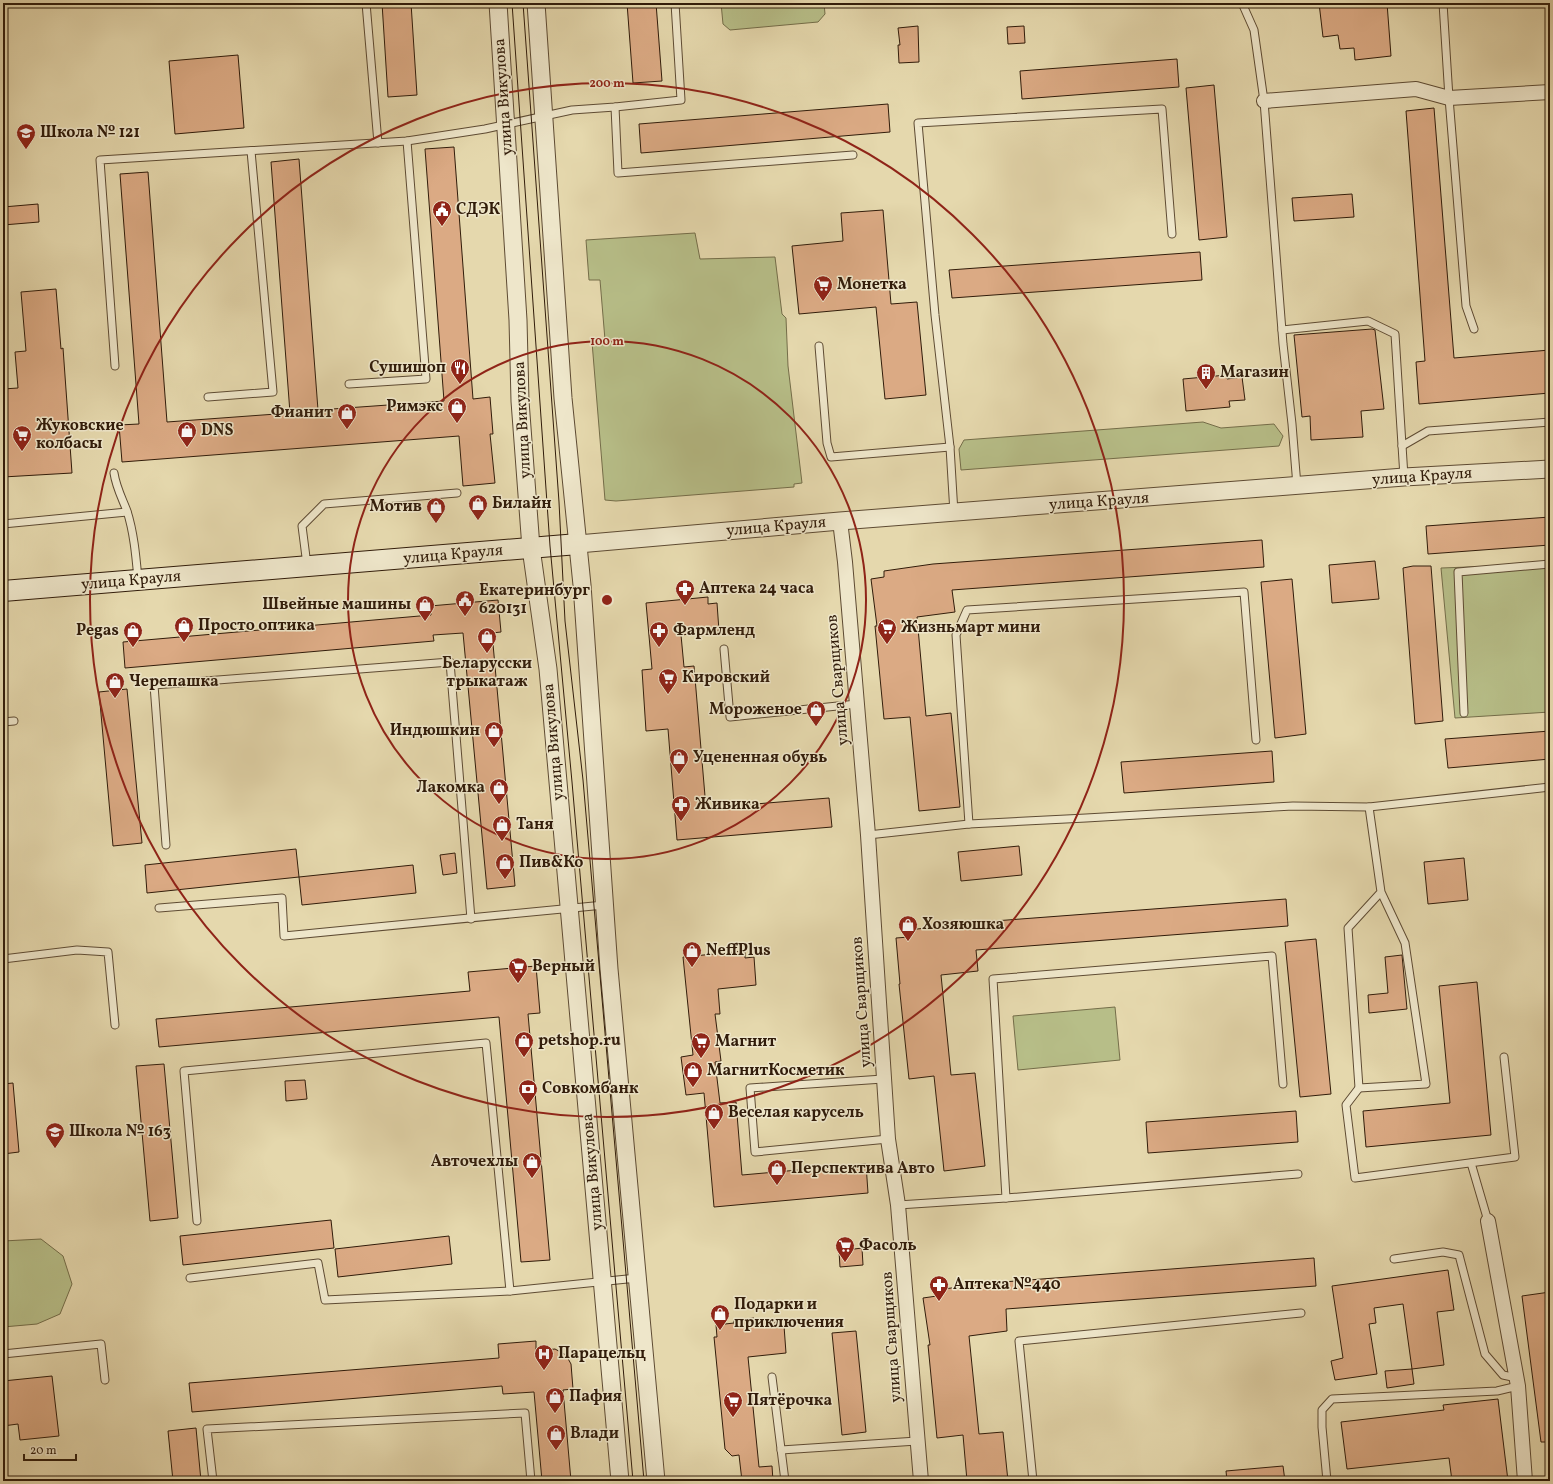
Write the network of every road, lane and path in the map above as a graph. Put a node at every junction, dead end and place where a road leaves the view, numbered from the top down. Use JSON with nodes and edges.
{"nodes":[{"id":1,"x":366,"y":3,"type":"edge"},
{"id":2,"x":498,"y":3,"type":"edge"},
{"id":3,"x":536,"y":3,"type":"edge"},
{"id":4,"x":674,"y":3,"type":"edge"},
{"id":5,"x":1242,"y":3,"type":"edge"},
{"id":6,"x":1443,"y":3,"type":"edge"},
{"id":7,"x":1550,"y":92,"type":"edge"},
{"id":8,"x":1449,"y":98,"type":"junction"},
{"id":9,"x":1264,"y":101,"type":"junction"},
{"id":10,"x":615,"y":107,"type":"junction"},
{"id":11,"x":543,"y":116,"type":"junction"},
{"id":12,"x":506,"y":125,"type":"junction"},
{"id":13,"x":407,"y":141,"type":"junction"},
{"id":14,"x":378,"y":143,"type":"junction"},
{"id":15,"x":251,"y":151,"type":"junction"},
{"id":16,"x":853,"y":155,"type":"dead end"},
{"id":17,"x":1172,"y":234,"type":"dead end"},
{"id":18,"x":1474,"y":329,"type":"dead end"},
{"id":19,"x":1282,"y":330,"type":"junction"},
{"id":20,"x":819,"y":346,"type":"dead end"},
{"id":21,"x":115,"y":366,"type":"dead end"},
{"id":22,"x":349,"y":384,"type":"dead end"},
{"id":23,"x":208,"y":397,"type":"dead end"},
{"id":24,"x":1550,"y":422,"type":"edge"},
{"id":25,"x":1402,"y":446,"type":"junction"},
{"id":26,"x":950,"y":447,"type":"junction"},
{"id":27,"x":1550,"y":468,"type":"edge"},
{"id":28,"x":114,"y":473,"type":"dead end"},
{"id":29,"x":1404,"y":478,"type":"junction"},
{"id":30,"x":1297,"y":486,"type":"junction"},
{"id":31,"x":457,"y":493,"type":"dead end"},
{"id":32,"x":127,"y":512,"type":"junction"},
{"id":33,"x":954,"y":513,"type":"junction"},
{"id":34,"x":840,"y":521,"type":"junction"},
{"id":35,"x":3,"y":524,"type":"edge"},
{"id":36,"x":578,"y":544,"type":"junction"},
{"id":37,"x":531,"y":548,"type":"junction"},
{"id":38,"x":1550,"y":564,"type":"edge"},
{"id":39,"x":307,"y":566,"type":"junction"},
{"id":40,"x":138,"y":581,"type":"junction"},
{"id":41,"x":3,"y":591,"type":"edge"},
{"id":42,"x":724,"y":649,"type":"dead end"},
{"id":43,"x":856,"y":704,"type":"junction"},
{"id":44,"x":1464,"y":713,"type":"dead end"},
{"id":45,"x":14,"y":721,"type":"dead end"},
{"id":46,"x":3,"y":722,"type":"edge"},
{"id":47,"x":1256,"y":740,"type":"dead end"},
{"id":48,"x":1550,"y":787,"type":"edge"},
{"id":49,"x":1369,"y":807,"type":"junction"},
{"id":50,"x":969,"y":824,"type":"junction"},
{"id":51,"x":868,"y":835,"type":"junction"},
{"id":52,"x":166,"y":845,"type":"dead end"},
{"id":53,"x":1381,"y":892,"type":"junction"},
{"id":54,"x":604,"y":905,"type":"junction"},
{"id":55,"x":159,"y":908,"type":"dead end"},
{"id":56,"x":570,"y":909,"type":"junction"},
{"id":57,"x":472,"y":919,"type":"junction"},
{"id":58,"x":3,"y":959,"type":"edge"},
{"id":59,"x":115,"y":1025,"type":"dead end"},
{"id":60,"x":1504,"y":1058,"type":"dead end"},
{"id":61,"x":883,"y":1079,"type":"junction"},
{"id":62,"x":1283,"y":1084,"type":"dead end"},
{"id":63,"x":1359,"y":1088,"type":"junction"},
{"id":64,"x":888,"y":1140,"type":"junction"},
{"id":65,"x":1471,"y":1162,"type":"junction"},
{"id":66,"x":1298,"y":1174,"type":"dead end"},
{"id":67,"x":1006,"y":1198,"type":"junction"},
{"id":68,"x":898,"y":1205,"type":"junction"},
{"id":69,"x":197,"y":1221,"type":"dead end"},
{"id":70,"x":1488,"y":1221,"type":"joint"},
{"id":71,"x":1394,"y":1259,"type":"dead end"},
{"id":72,"x":190,"y":1278,"type":"dead end"},
{"id":73,"x":637,"y":1278,"type":"junction"},
{"id":74,"x":602,"y":1282,"type":"junction"},
{"id":75,"x":510,"y":1291,"type":"junction"},
{"id":76,"x":1301,"y":1313,"type":"dead end"},
{"id":77,"x":3,"y":1354,"type":"edge"},
{"id":78,"x":772,"y":1377,"type":"dead end"},
{"id":79,"x":105,"y":1380,"type":"dead end"},
{"id":80,"x":1517,"y":1382,"type":"junction"},
{"id":81,"x":917,"y":1441,"type":"junction"},
{"id":82,"x":781,"y":1450,"type":"junction"},
{"id":83,"x":214,"y":1481,"type":"edge"},
{"id":84,"x":531,"y":1481,"type":"edge"},
{"id":85,"x":620,"y":1481,"type":"edge"},
{"id":86,"x":656,"y":1481,"type":"edge"},
{"id":87,"x":785,"y":1481,"type":"edge"},
{"id":88,"x":921,"y":1481,"type":"edge"},
{"id":89,"x":1033,"y":1481,"type":"edge"},
{"id":90,"x":1327,"y":1481,"type":"edge"},
{"id":91,"x":1525,"y":1481,"type":"edge"}],
"edges":[{"from":1,"to":14,"type":"lane"},
{"from":2,"to":12,"type":"street","name":"улица Викулова"},
{"from":3,"to":11,"type":"street"},
{"from":4,"to":10,"type":"lane"},
{"from":5,"to":9,"type":"lane"},
{"from":6,"to":8,"type":"lane"},
{"from":7,"to":8,"type":"street"},
{"from":8,"to":9,"type":"street"},
{"from":8,"to":18,"type":"lane"},
{"from":9,"to":19,"type":"lane"},
{"from":10,"to":11,"type":"lane"},
{"from":10,"to":16,"type":"lane"},
{"from":11,"to":12,"type":"lane"},
{"from":11,"to":36,"type":"street"},
{"from":12,"to":13,"type":"lane"},
{"from":12,"to":37,"type":"street","name":"улица Викулова"},
{"from":13,"to":14,"type":"lane"},
{"from":13,"to":22,"type":"lane"},
{"from":14,"to":15,"type":"lane"},
{"from":15,"to":21,"type":"lane"},
{"from":15,"to":23,"type":"lane"},
{"from":17,"to":26,"type":"lane"},
{"from":19,"to":25,"type":"lane"},
{"from":19,"to":30,"type":"lane"},
{"from":20,"to":26,"type":"lane"},
{"from":24,"to":25,"type":"lane"},
{"from":25,"to":29,"type":"lane"},
{"from":26,"to":33,"type":"lane"},
{"from":27,"to":29,"type":"street","name":"улица Крауля"},
{"from":28,"to":32,"type":"lane"},
{"from":29,"to":30,"type":"street","name":"улица Крауля"},
{"from":30,"to":33,"type":"street","name":"улица Крауля"},
{"from":31,"to":39,"type":"lane"},
{"from":32,"to":35,"type":"lane"},
{"from":32,"to":40,"type":"lane"},
{"from":33,"to":34,"type":"street","name":"улица Крауля"},
{"from":34,"to":36,"type":"street","name":"улица Крауля"},
{"from":34,"to":43,"type":"street","name":"улица Сварщиков"},
{"from":36,"to":37,"type":"main road","name":"улица Крауля"},
{"from":36,"to":54,"type":"street"},
{"from":37,"to":39,"type":"main road","name":"улица Крауля"},
{"from":37,"to":56,"type":"street","name":"улица Викулова"},
{"from":38,"to":44,"type":"lane"},
{"from":39,"to":40,"type":"main road","name":"улица Крауля"},
{"from":40,"to":41,"type":"main road","name":"улица Крауля"},
{"from":42,"to":43,"type":"lane"},
{"from":43,"to":51,"type":"street","name":"улица Сварщиков"},
{"from":45,"to":46,"type":"lane"},
{"from":47,"to":50,"type":"lane"},
{"from":48,"to":49,"type":"lane"},
{"from":49,"to":50,"type":"lane"},
{"from":49,"to":53,"type":"lane"},
{"from":50,"to":51,"type":"lane"},
{"from":51,"to":61,"type":"street","name":"улица Сварщиков"},
{"from":52,"to":57,"type":"lane"},
{"from":53,"to":63,"type":"lane"},
{"from":53,"to":63,"type":"lane"},
{"from":54,"to":56,"type":"lane"},
{"from":54,"to":73,"type":"street"},
{"from":55,"to":57,"type":"lane"},
{"from":56,"to":57,"type":"lane"},
{"from":56,"to":74,"type":"street","name":"улица Викулова"},
{"from":58,"to":59,"type":"lane"},
{"from":60,"to":65,"type":"lane"},
{"from":61,"to":64,"type":"street","name":"улица Сварщиков"},
{"from":61,"to":64,"type":"lane"},
{"from":62,"to":67,"type":"lane"},
{"from":63,"to":65,"type":"lane"},
{"from":64,"to":68,"type":"street","name":"улица Сварщиков"},
{"from":65,"to":70,"type":"lane"},
{"from":66,"to":67,"type":"lane"},
{"from":67,"to":68,"type":"lane"},
{"from":68,"to":81,"type":"street","name":"улица Сварщиков"},
{"from":69,"to":75,"type":"lane"},
{"from":70,"to":80,"type":"street"},
{"from":71,"to":80,"type":"lane"},
{"from":72,"to":75,"type":"lane"},
{"from":73,"to":74,"type":"lane"},
{"from":73,"to":86,"type":"street"},
{"from":74,"to":75,"type":"lane"},
{"from":74,"to":85,"type":"street","name":"улица Викулова"},
{"from":76,"to":89,"type":"lane"},
{"from":77,"to":79,"type":"lane"},
{"from":78,"to":82,"type":"lane"},
{"from":80,"to":90,"type":"lane"},
{"from":80,"to":91,"type":"street"},
{"from":81,"to":82,"type":"lane"},
{"from":81,"to":88,"type":"street","name":"улица Сварщиков"},
{"from":82,"to":87,"type":"lane"},
{"from":83,"to":84,"type":"lane"}]}
